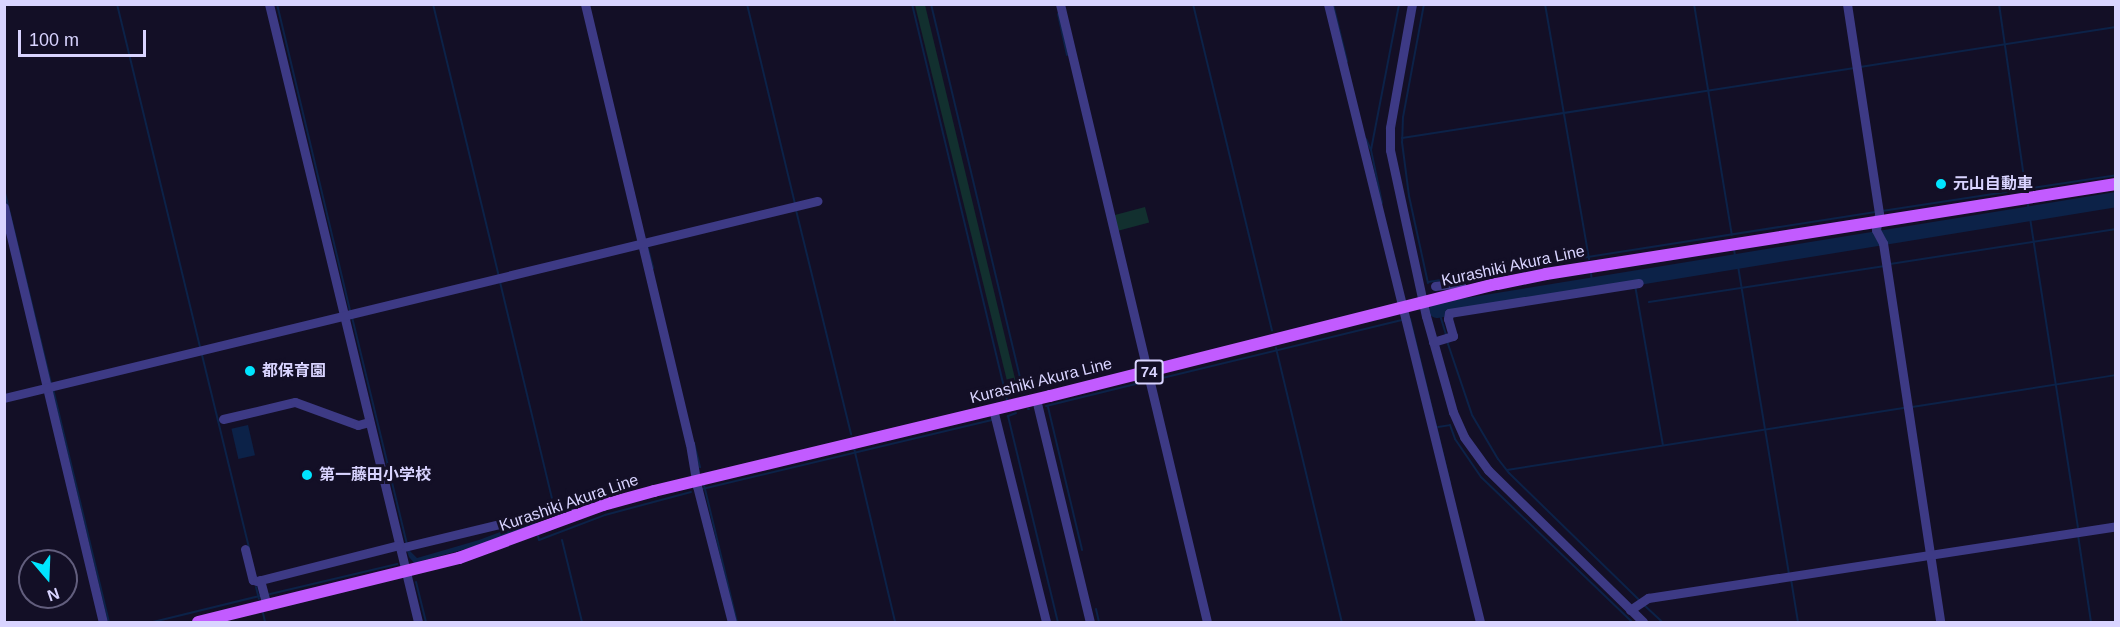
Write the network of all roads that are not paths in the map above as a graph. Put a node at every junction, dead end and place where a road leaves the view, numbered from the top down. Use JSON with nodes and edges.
{"nodes":[{"id":1,"x":269,"y":4,"type":"edge"},
{"id":2,"x":585,"y":4,"type":"edge"},
{"id":3,"x":1060,"y":4,"type":"edge"},
{"id":4,"x":1328,"y":4,"type":"edge"},
{"id":5,"x":1412,"y":4,"type":"edge"},
{"id":6,"x":1847,"y":4,"type":"edge"},
{"id":7,"x":2115,"y":184,"type":"edge"},
{"id":8,"x":817,"y":201,"type":"dead end"},
{"id":9,"x":4,"y":207,"type":"edge"},
{"id":10,"x":1879,"y":224,"type":"junction"},
{"id":11,"x":646,"y":244,"type":"junction"},
{"id":12,"x":1636,"y":284,"type":"dead end"},
{"id":13,"x":1435,"y":286,"type":"dead end"},
{"id":14,"x":1466,"y":292,"type":"junction"},
{"id":15,"x":1424,"y":310,"type":"junction"},
{"id":16,"x":1404,"y":315,"type":"junction"},
{"id":17,"x":344,"y":316,"type":"junction"},
{"id":18,"x":1433,"y":342,"type":"junction"},
{"id":19,"x":1149,"y":378,"type":"junction"},
{"id":20,"x":48,"y":388,"type":"junction"},
{"id":21,"x":4,"y":398,"type":"edge"},
{"id":22,"x":1036,"y":399,"type":"junction"},
{"id":23,"x":993,"y":409,"type":"junction"},
{"id":24,"x":223,"y":418,"type":"dead end"},
{"id":25,"x":369,"y":422,"type":"junction"},
{"id":26,"x":697,"y":480,"type":"junction"},
{"id":27,"x":575,"y":515,"type":"junction"},
{"id":28,"x":2115,"y":526,"type":"edge"},
{"id":29,"x":404,"y":546,"type":"junction"},
{"id":30,"x":245,"y":549,"type":"dead end"},
{"id":31,"x":1930,"y":555,"type":"junction"},
{"id":32,"x":406,"y":572,"type":"junction"},
{"id":33,"x":260,"y":580,"type":"junction"},
{"id":34,"x":265,"y":598,"type":"junction"},
{"id":35,"x":1630,"y":610,"type":"junction"},
{"id":36,"x":103,"y":622,"type":"edge"},
{"id":37,"x":198,"y":622,"type":"edge"},
{"id":38,"x":418,"y":622,"type":"edge"},
{"id":39,"x":732,"y":622,"type":"edge"},
{"id":40,"x":1046,"y":622,"type":"edge"},
{"id":41,"x":1090,"y":622,"type":"edge"},
{"id":42,"x":1207,"y":622,"type":"edge"},
{"id":43,"x":1480,"y":622,"type":"edge"},
{"id":44,"x":1643,"y":622,"type":"edge"},
{"id":45,"x":1940,"y":622,"type":"edge"}],
"edges":[{"from":1,"to":17,"type":"street"},
{"from":2,"to":11,"type":"street"},
{"from":3,"to":19,"type":"street"},
{"from":4,"to":16,"type":"street"},
{"from":5,"to":15,"type":"street"},
{"from":6,"to":10,"type":"street"},
{"from":7,"to":10,"type":"main road","name":"Kurashiki Akura Line","number":"74"},
{"from":8,"to":11,"type":"street"},
{"from":9,"to":20,"type":"street"},
{"from":10,"to":14,"type":"main road","name":"Kurashiki Akura Line","number":"74"},
{"from":10,"to":31,"type":"street"},
{"from":11,"to":17,"type":"street"},
{"from":11,"to":26,"type":"street"},
{"from":12,"to":18,"type":"street"},
{"from":13,"to":14,"type":"street"},
{"from":14,"to":15,"type":"main road","name":"Kurashiki Akura Line","number":"74"},
{"from":15,"to":16,"type":"main road","name":"Kurashiki Akura Line","number":"74"},
{"from":15,"to":18,"type":"street"},
{"from":16,"to":19,"type":"main road","name":"Kurashiki Akura Line","number":"74"},
{"from":16,"to":43,"type":"street"},
{"from":17,"to":20,"type":"street"},
{"from":17,"to":25,"type":"street"},
{"from":18,"to":35,"type":"street"},
{"from":19,"to":22,"type":"main road","name":"Kurashiki Akura Line","number":"74"},
{"from":19,"to":42,"type":"street"},
{"from":20,"to":21,"type":"street"},
{"from":20,"to":36,"type":"street"},
{"from":22,"to":23,"type":"main road","name":"Kurashiki Akura Line","number":"74"},
{"from":22,"to":41,"type":"street"},
{"from":23,"to":26,"type":"main road","name":"Kurashiki Akura Line","number":"74"},
{"from":23,"to":40,"type":"street"},
{"from":24,"to":25,"type":"street"},
{"from":25,"to":29,"type":"street"},
{"from":26,"to":27,"type":"main road","name":"Kurashiki Akura Line","number":"74"},
{"from":26,"to":39,"type":"street"},
{"from":27,"to":29,"type":"street"},
{"from":27,"to":32,"type":"main road","name":"Kurashiki Akura Line","number":"74"},
{"from":28,"to":31,"type":"street"},
{"from":29,"to":32,"type":"street"},
{"from":29,"to":33,"type":"street"},
{"from":30,"to":33,"type":"street"},
{"from":31,"to":35,"type":"street"},
{"from":31,"to":45,"type":"street"},
{"from":32,"to":34,"type":"main road","name":"Kurashiki Akura Line","number":"74"},
{"from":32,"to":38,"type":"street"},
{"from":33,"to":34,"type":"street"},
{"from":34,"to":37,"type":"main road","name":"Kurashiki Akura Line","number":"74"},
{"from":35,"to":44,"type":"street"}]}
